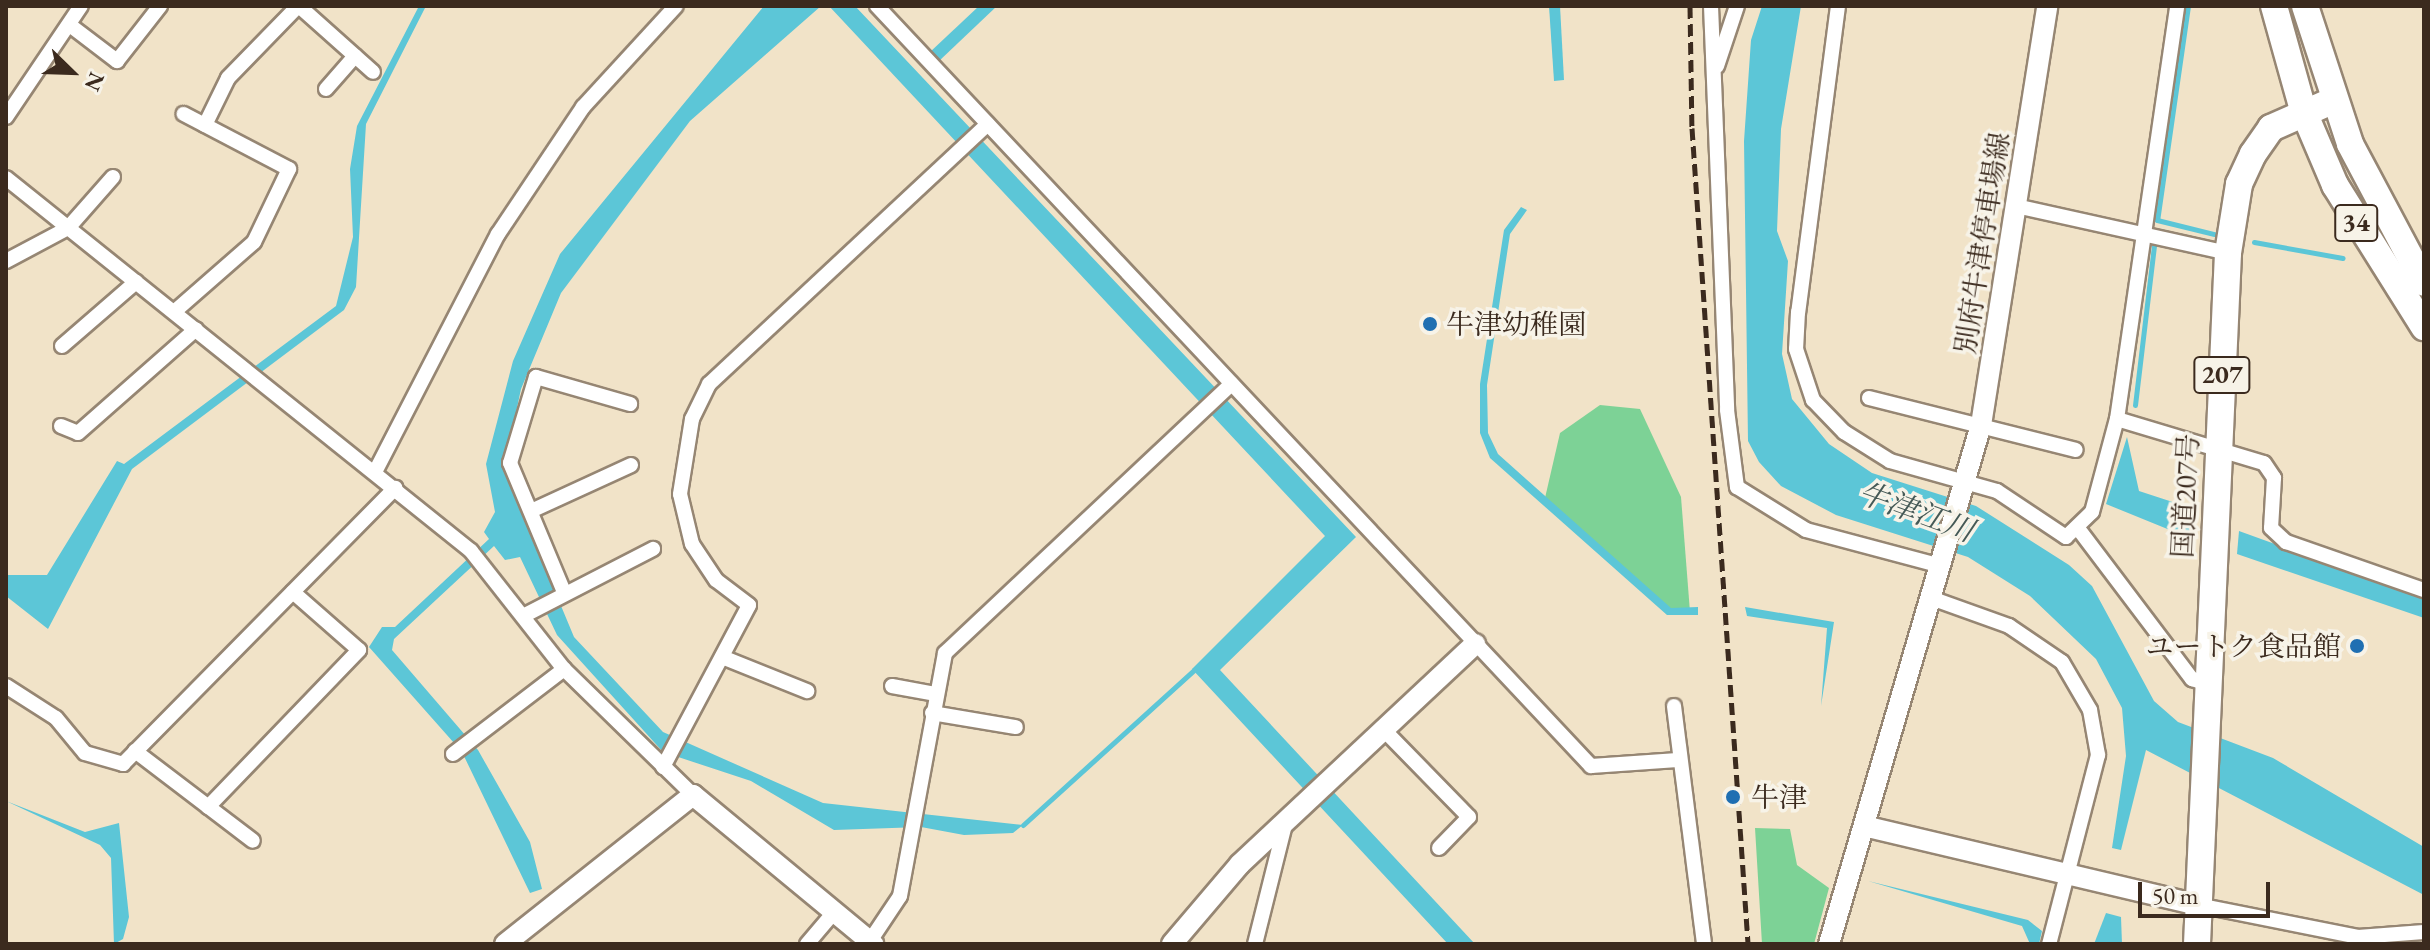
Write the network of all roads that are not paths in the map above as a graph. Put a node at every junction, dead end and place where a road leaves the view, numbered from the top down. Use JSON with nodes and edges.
{"nodes":[{"id":1,"x":81,"y":6,"type":"edge"},
{"id":2,"x":160,"y":6,"type":"edge"},
{"id":3,"x":298,"y":6,"type":"edge"},
{"id":4,"x":676,"y":6,"type":"edge"},
{"id":5,"x":877,"y":6,"type":"edge"},
{"id":6,"x":1711,"y":6,"type":"edge"},
{"id":7,"x":1737,"y":6,"type":"edge"},
{"id":8,"x":1838,"y":6,"type":"edge"},
{"id":9,"x":2047,"y":6,"type":"edge"},
{"id":10,"x":2177,"y":6,"type":"edge"},
{"id":11,"x":2274,"y":6,"type":"edge"},
{"id":12,"x":2305,"y":6,"type":"edge"},
{"id":13,"x":71,"y":26,"type":"junction"},
{"id":14,"x":355,"y":56,"type":"junction"},
{"id":15,"x":1716,"y":66,"type":"junction"},
{"id":16,"x":373,"y":72,"type":"dead end"},
{"id":17,"x":326,"y":89,"type":"dead end"},
{"id":18,"x":2332,"y":101,"type":"junction"},
{"id":19,"x":2303,"y":110,"type":"junction"},
{"id":20,"x":184,"y":114,"type":"dead end"},
{"id":21,"x":6,"y":117,"type":"edge"},
{"id":22,"x":988,"y":124,"type":"junction"},
{"id":23,"x":205,"y":125,"type":"junction"},
{"id":24,"x":113,"y":177,"type":"dead end"},
{"id":25,"x":6,"y":178,"type":"edge"},
{"id":26,"x":2016,"y":206,"type":"junction"},
{"id":27,"x":68,"y":228,"type":"junction"},
{"id":28,"x":2146,"y":232,"type":"junction"},
{"id":29,"x":2228,"y":253,"type":"junction"},
{"id":30,"x":6,"y":261,"type":"edge"},
{"id":31,"x":136,"y":282,"type":"junction"},
{"id":32,"x":2424,"y":283,"type":"edge"},
{"id":33,"x":174,"y":312,"type":"junction"},
{"id":34,"x":2424,"y":327,"type":"edge"},
{"id":35,"x":196,"y":329,"type":"junction"},
{"id":36,"x":62,"y":346,"type":"dead end"},
{"id":37,"x":1231,"y":384,"type":"junction"},
{"id":38,"x":1869,"y":398,"type":"dead end"},
{"id":39,"x":630,"y":404,"type":"dead end"},
{"id":40,"x":2117,"y":419,"type":"junction"},
{"id":41,"x":1981,"y":425,"type":"junction"},
{"id":42,"x":61,"y":426,"type":"dead end"},
{"id":43,"x":2219,"y":445,"type":"junction"},
{"id":44,"x":2076,"y":450,"type":"dead end"},
{"id":45,"x":631,"y":465,"type":"dead end"},
{"id":46,"x":375,"y":472,"type":"junction"},
{"id":47,"x":1965,"y":483,"type":"junction"},
{"id":48,"x":395,"y":488,"type":"junction"},
{"id":49,"x":531,"y":511,"type":"junction"},
{"id":50,"x":2080,"y":531,"type":"junction"},
{"id":51,"x":653,"y":549,"type":"dead end"},
{"id":52,"x":1942,"y":562,"type":"junction"},
{"id":53,"x":2424,"y":590,"type":"edge"},
{"id":54,"x":293,"y":592,"type":"junction"},
{"id":55,"x":564,"y":592,"type":"junction"},
{"id":56,"x":1931,"y":598,"type":"junction"},
{"id":57,"x":527,"y":614,"type":"junction"},
{"id":58,"x":1475,"y":644,"type":"junction"},
{"id":59,"x":722,"y":657,"type":"junction"},
{"id":60,"x":564,"y":669,"type":"junction"},
{"id":61,"x":6,"y":686,"type":"edge"},
{"id":62,"x":892,"y":686,"type":"dead end"},
{"id":63,"x":807,"y":691,"type":"dead end"},
{"id":64,"x":2208,"y":691,"type":"junction"},
{"id":65,"x":936,"y":694,"type":"junction"},
{"id":66,"x":1674,"y":706,"type":"dead end"},
{"id":67,"x":932,"y":713,"type":"junction"},
{"id":68,"x":1016,"y":727,"type":"dead end"},
{"id":69,"x":1385,"y":731,"type":"junction"},
{"id":70,"x":135,"y":751,"type":"junction"},
{"id":71,"x":453,"y":754,"type":"dead end"},
{"id":72,"x":1678,"y":760,"type":"junction"},
{"id":73,"x":663,"y":767,"type":"junction"},
{"id":74,"x":693,"y":795,"type":"junction"},
{"id":75,"x":208,"y":807,"type":"junction"},
{"id":76,"x":1287,"y":821,"type":"junction"},
{"id":77,"x":1864,"y":826,"type":"junction"},
{"id":78,"x":253,"y":841,"type":"dead end"},
{"id":79,"x":1439,"y":848,"type":"dead end"},
{"id":80,"x":2072,"y":876,"type":"junction"},
{"id":81,"x":2198,"y":905,"type":"junction"},
{"id":82,"x":835,"y":911,"type":"junction"},
{"id":83,"x":2424,"y":932,"type":"edge"},
{"id":84,"x":1176,"y":942,"type":"edge"},
{"id":85,"x":872,"y":943,"type":"edge"},
{"id":86,"x":505,"y":944,"type":"edge"},
{"id":87,"x":807,"y":944,"type":"edge"},
{"id":88,"x":1255,"y":944,"type":"edge"},
{"id":89,"x":1704,"y":944,"type":"edge"},
{"id":90,"x":1829,"y":944,"type":"edge"},
{"id":91,"x":2049,"y":944,"type":"edge"},
{"id":92,"x":2197,"y":944,"type":"edge"}],
"edges":[{"from":1,"to":13,"type":"street"},
{"from":2,"to":13,"type":"street"},
{"from":3,"to":14,"type":"street"},
{"from":3,"to":23,"type":"street"},
{"from":4,"to":46,"type":"street"},
{"from":5,"to":22,"type":"street"},
{"from":6,"to":15,"type":"street"},
{"from":7,"to":15,"type":"street"},
{"from":8,"to":47,"type":"street"},
{"from":9,"to":26,"type":"street","name":"別府牛津停車場線"},
{"from":10,"to":28,"type":"street"},
{"from":11,"to":19,"type":"highway","number":"34"},
{"from":12,"to":18,"type":"highway","number":"34"},
{"from":13,"to":21,"type":"street"},
{"from":14,"to":16,"type":"street"},
{"from":14,"to":17,"type":"street"},
{"from":15,"to":52,"type":"street"},
{"from":18,"to":19,"type":"highway","name":"国道207号","number":"207"},
{"from":18,"to":32,"type":"highway","number":"34"},
{"from":19,"to":29,"type":"highway","name":"国道207号","number":"207"},
{"from":19,"to":34,"type":"highway","number":"34"},
{"from":20,"to":23,"type":"street"},
{"from":22,"to":37,"type":"street"},
{"from":22,"to":59,"type":"street"},
{"from":23,"to":33,"type":"street"},
{"from":24,"to":27,"type":"street"},
{"from":25,"to":27,"type":"street"},
{"from":26,"to":28,"type":"street"},
{"from":26,"to":41,"type":"street","name":"別府牛津停車場線"},
{"from":27,"to":30,"type":"street"},
{"from":27,"to":31,"type":"street"},
{"from":28,"to":29,"type":"street"},
{"from":28,"to":40,"type":"street"},
{"from":29,"to":43,"type":"highway","name":"国道207号","number":"207"},
{"from":31,"to":33,"type":"street"},
{"from":31,"to":36,"type":"street"},
{"from":33,"to":35,"type":"street"},
{"from":35,"to":42,"type":"street"},
{"from":35,"to":46,"type":"street"},
{"from":37,"to":58,"type":"street"},
{"from":37,"to":65,"type":"street"},
{"from":38,"to":41,"type":"street"},
{"from":39,"to":49,"type":"street"},
{"from":40,"to":43,"type":"street"},
{"from":40,"to":50,"type":"street"},
{"from":41,"to":44,"type":"street"},
{"from":41,"to":47,"type":"street","name":"別府牛津停車場線"},
{"from":43,"to":53,"type":"street"},
{"from":43,"to":64,"type":"highway","name":"国道207号","number":"207"},
{"from":45,"to":49,"type":"street"},
{"from":46,"to":48,"type":"street"},
{"from":47,"to":50,"type":"street"},
{"from":47,"to":52,"type":"street","name":"別府牛津停車場線"},
{"from":48,"to":54,"type":"street"},
{"from":48,"to":57,"type":"street"},
{"from":49,"to":55,"type":"street"},
{"from":50,"to":64,"type":"street"},
{"from":51,"to":55,"type":"street"},
{"from":52,"to":56,"type":"street"},
{"from":54,"to":70,"type":"street"},
{"from":54,"to":75,"type":"street"},
{"from":55,"to":57,"type":"street"},
{"from":56,"to":77,"type":"street"},
{"from":56,"to":80,"type":"street"},
{"from":57,"to":60,"type":"street"},
{"from":58,"to":69,"type":"street"},
{"from":58,"to":72,"type":"street"},
{"from":59,"to":63,"type":"street"},
{"from":59,"to":73,"type":"street"},
{"from":60,"to":71,"type":"street"},
{"from":60,"to":73,"type":"street"},
{"from":61,"to":70,"type":"street"},
{"from":62,"to":65,"type":"street"},
{"from":64,"to":81,"type":"highway","name":"国道207号","number":"207"},
{"from":65,"to":67,"type":"street"},
{"from":66,"to":72,"type":"street"},
{"from":67,"to":68,"type":"street"},
{"from":67,"to":85,"type":"street"},
{"from":69,"to":76,"type":"street"},
{"from":69,"to":79,"type":"street"},
{"from":70,"to":75,"type":"street"},
{"from":72,"to":89,"type":"street"},
{"from":73,"to":74,"type":"street"},
{"from":74,"to":82,"type":"street"},
{"from":74,"to":86,"type":"street"},
{"from":75,"to":78,"type":"street"},
{"from":76,"to":84,"type":"street"},
{"from":76,"to":88,"type":"street"},
{"from":77,"to":80,"type":"street"},
{"from":77,"to":90,"type":"street"},
{"from":80,"to":81,"type":"street"},
{"from":80,"to":91,"type":"street"},
{"from":81,"to":83,"type":"street"},
{"from":81,"to":92,"type":"highway","name":"国道207号","number":"207"},
{"from":82,"to":85,"type":"street"},
{"from":82,"to":87,"type":"street"}]}
